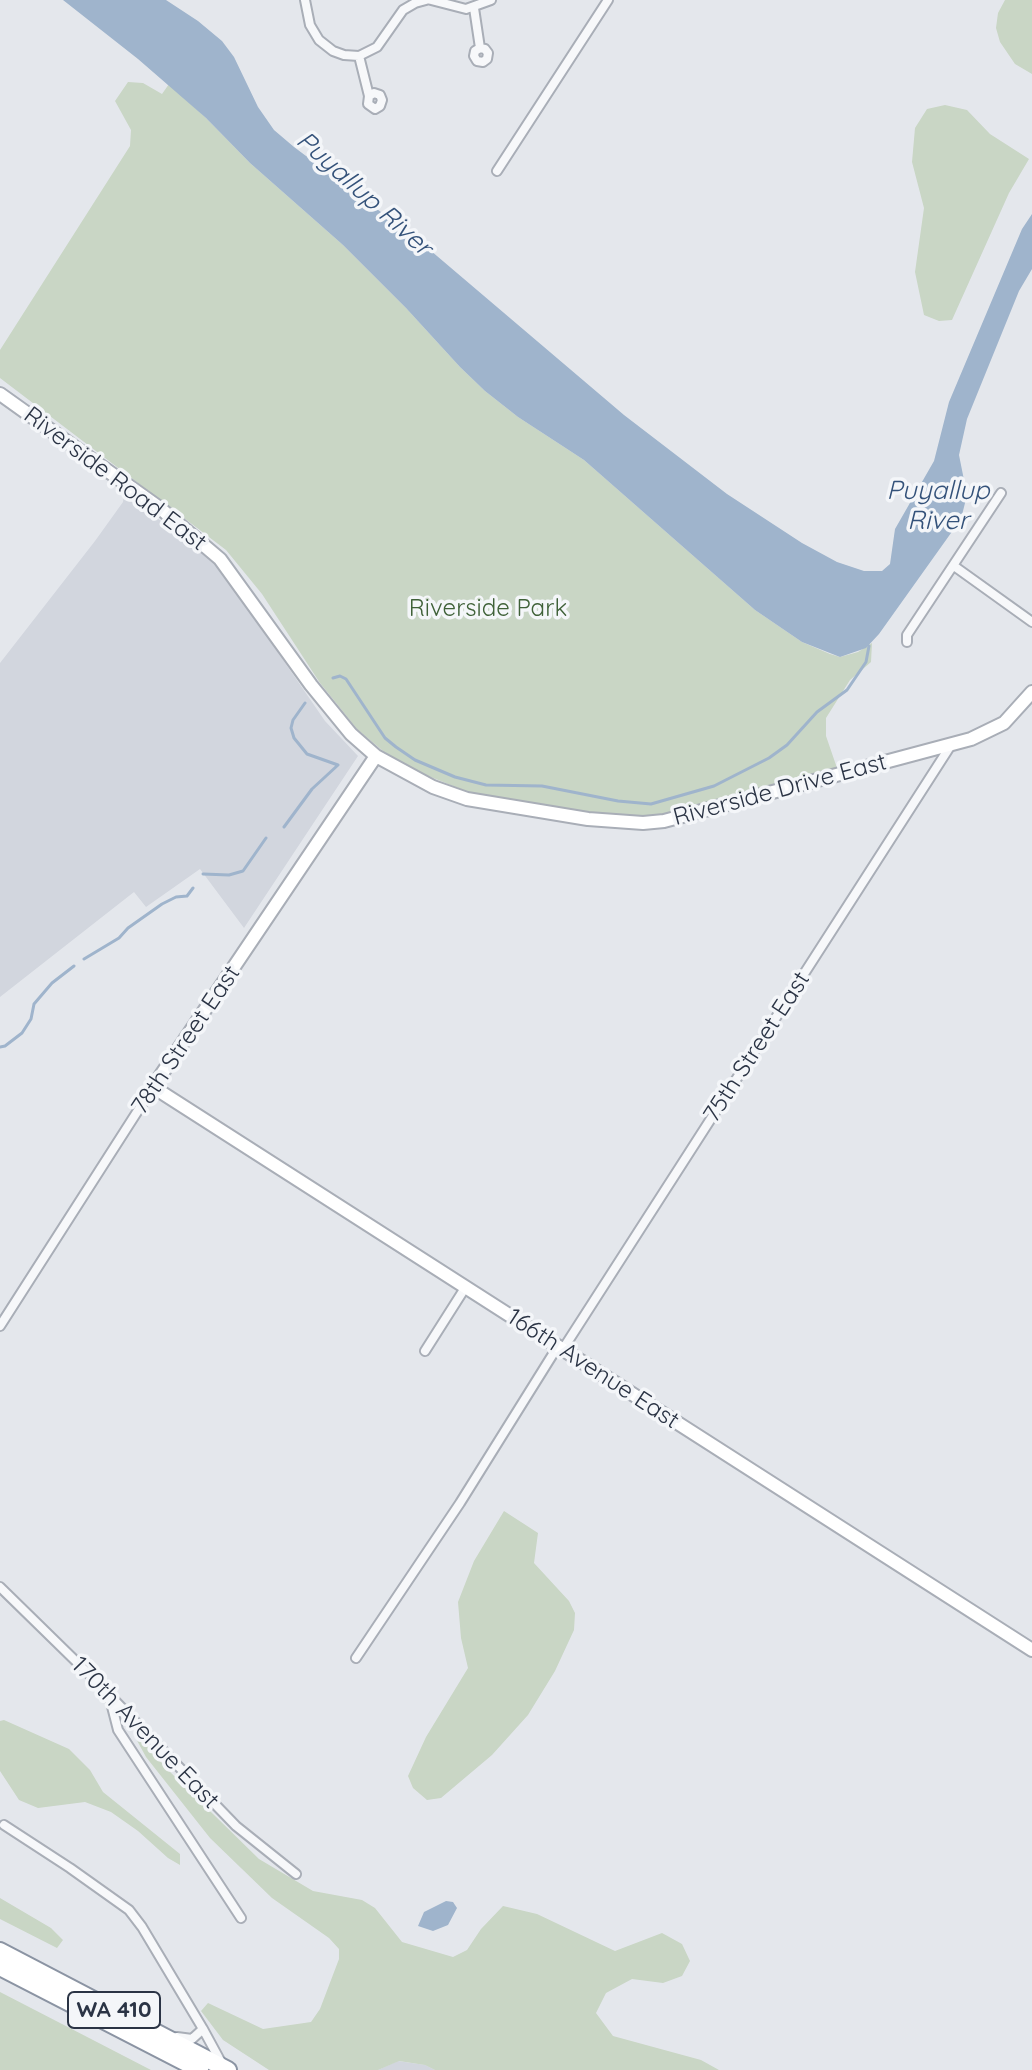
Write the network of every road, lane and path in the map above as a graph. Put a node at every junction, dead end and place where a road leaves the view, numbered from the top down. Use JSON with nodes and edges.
{"nodes":[{"id":1,"x":305,"y":0,"type":"edge"},
{"id":2,"x":428,"y":0,"type":"edge"},
{"id":3,"x":491,"y":0,"type":"edge"},
{"id":4,"x":608,"y":0,"type":"edge"},
{"id":5,"x":474,"y":8,"type":"junction"},
{"id":6,"x":480,"y":48,"type":"dead end"},
{"id":7,"x":359,"y":56,"type":"junction"},
{"id":8,"x":369,"y":96,"type":"dead end"},
{"id":9,"x":497,"y":171,"type":"dead end"},
{"id":10,"x":0,"y":394,"type":"edge"},
{"id":11,"x":1001,"y":493,"type":"dead end"},
{"id":12,"x":954,"y":566,"type":"junction"},
{"id":13,"x":1032,"y":622,"type":"edge"},
{"id":14,"x":907,"y":642,"type":"dead end"},
{"id":15,"x":1032,"y":692,"type":"edge"},
{"id":16,"x":952,"y":745,"type":"junction"},
{"id":17,"x":376,"y":756,"type":"junction"},
{"id":18,"x":153,"y":1087,"type":"junction"},
{"id":19,"x":465,"y":1288,"type":"junction"},
{"id":20,"x":0,"y":1326,"type":"edge"},
{"id":21,"x":561,"y":1348,"type":"junction"},
{"id":22,"x":425,"y":1351,"type":"dead end"},
{"id":23,"x":0,"y":1587,"type":"edge"},
{"id":24,"x":1032,"y":1650,"type":"edge"},
{"id":25,"x":356,"y":1658,"type":"dead end"},
{"id":26,"x":108,"y":1694,"type":"junction"},
{"id":27,"x":4,"y":1825,"type":"dead end"},
{"id":28,"x":296,"y":1874,"type":"dead end"},
{"id":29,"x":241,"y":1918,"type":"dead end"},
{"id":30,"x":0,"y":1951,"type":"edge"},
{"id":31,"x":0,"y":1967,"type":"edge"},
{"id":32,"x":139,"y":2024,"type":"junction"},
{"id":33,"x":203,"y":2029,"type":"junction"},
{"id":34,"x":226,"y":2069,"type":"edge"},
{"id":35,"x":200,"y":2070,"type":"edge"}],
"edges":[{"from":1,"to":7,"type":"street"},
{"from":2,"to":5,"type":"street"},
{"from":2,"to":7,"type":"street"},
{"from":3,"to":5,"type":"street"},
{"from":4,"to":9,"type":"street"},
{"from":5,"to":6,"type":"street"},
{"from":7,"to":8,"type":"street"},
{"from":10,"to":17,"type":"street","name":"Riverside Road East"},
{"from":11,"to":12,"type":"street"},
{"from":12,"to":13,"type":"street"},
{"from":12,"to":14,"type":"street"},
{"from":15,"to":16,"type":"street","name":"Riverside Drive East"},
{"from":16,"to":17,"type":"street","name":"Riverside Drive East"},
{"from":16,"to":21,"type":"street","name":"75th Street East"},
{"from":17,"to":18,"type":"street","name":"78th Street East"},
{"from":18,"to":19,"type":"street","name":"166th Avenue East"},
{"from":18,"to":20,"type":"street","name":"78th Street East"},
{"from":19,"to":21,"type":"street","name":"166th Avenue East"},
{"from":19,"to":22,"type":"street"},
{"from":21,"to":24,"type":"street","name":"166th Avenue East"},
{"from":21,"to":25,"type":"street","name":"75th Street East"},
{"from":23,"to":26,"type":"street","name":"170th Avenue East"},
{"from":26,"to":28,"type":"street","name":"170th Avenue East"},
{"from":26,"to":29,"type":"street"},
{"from":27,"to":33,"type":"street"},
{"from":30,"to":32,"type":"highway","number":"WA 410"},
{"from":31,"to":35,"type":"highway","number":"WA 410"},
{"from":32,"to":33,"type":"street"},
{"from":32,"to":34,"type":"highway","number":"WA 410"},
{"from":33,"to":34,"type":"street"}]}
